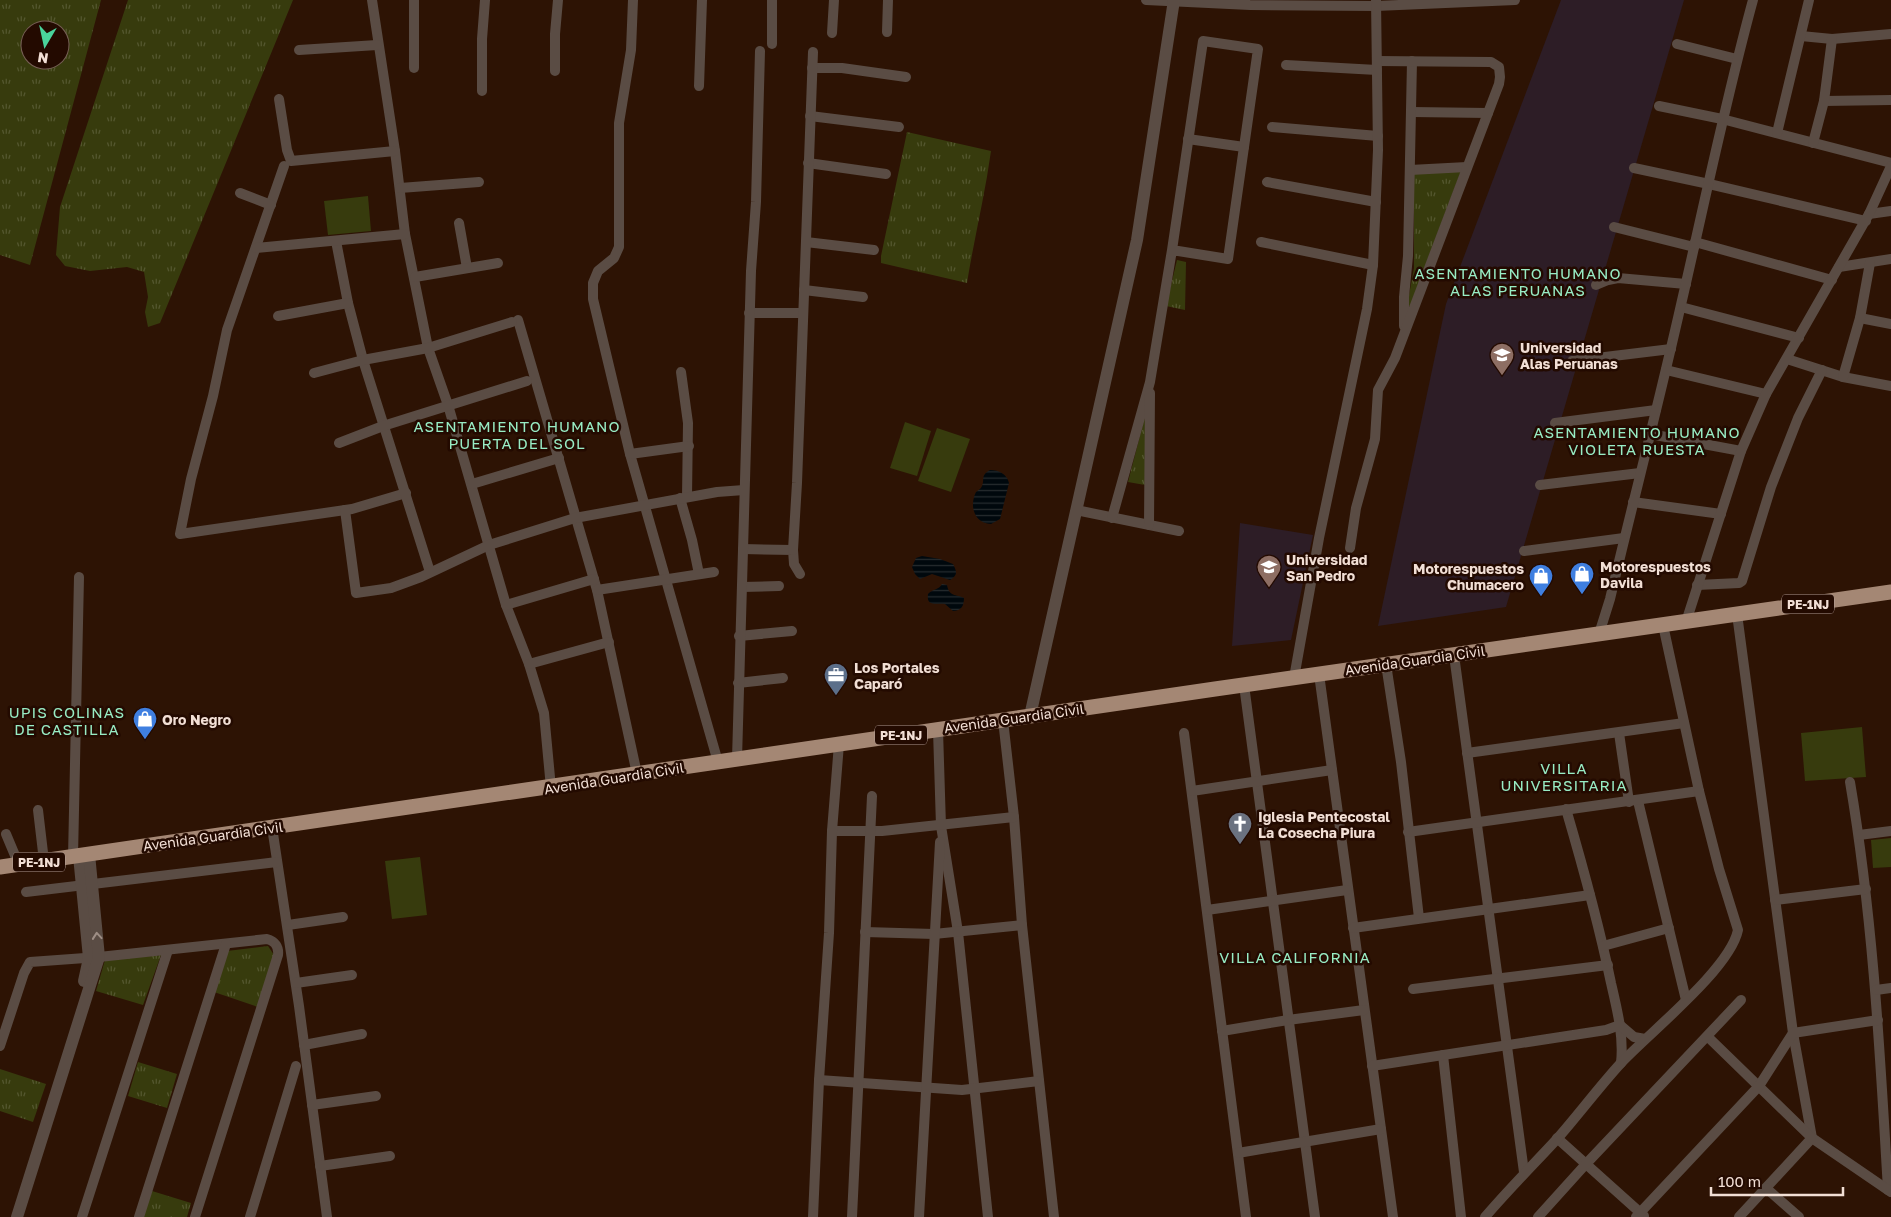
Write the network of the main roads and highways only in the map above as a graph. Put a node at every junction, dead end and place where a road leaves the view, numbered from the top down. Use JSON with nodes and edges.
{"nodes":[{"id":1,"x":1891,"y":592,"type":"edge"},
{"id":2,"x":0,"y":867,"type":"edge"}],
"edges":[{"from":1,"to":2,"type":"highway","name":"Avenida Guardia Civil","number":"PE-1NJ"}]}
